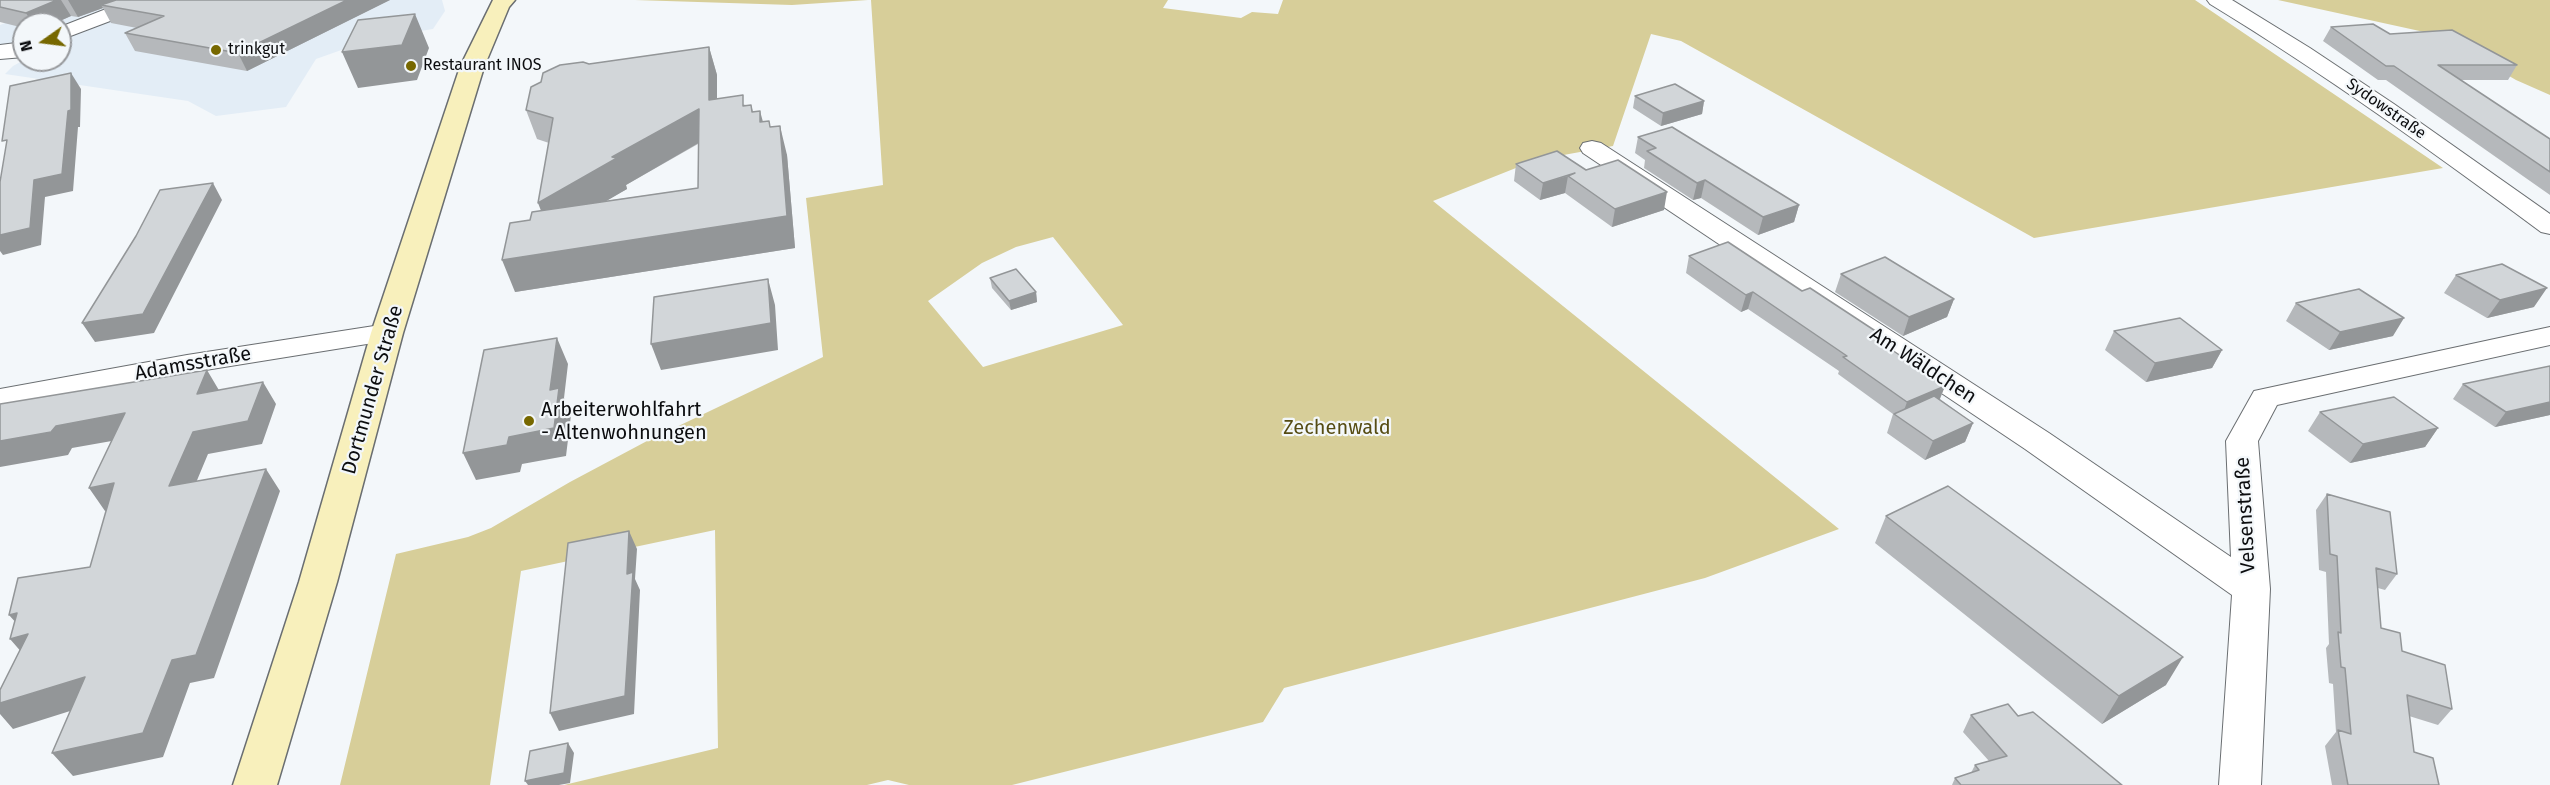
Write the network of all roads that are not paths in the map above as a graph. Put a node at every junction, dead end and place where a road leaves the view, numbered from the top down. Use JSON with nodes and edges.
{"nodes":[{"id":1,"x":148,"y":0,"type":"edge"},
{"id":2,"x":504,"y":0,"type":"edge"},
{"id":3,"x":2217,"y":0,"type":"edge"},
{"id":4,"x":72,"y":29,"type":"edge"},
{"id":5,"x":1592,"y":148,"type":"dead end"},
{"id":6,"x":2550,"y":226,"type":"edge"},
{"id":7,"x":387,"y":333,"type":"junction"},
{"id":8,"x":2550,"y":336,"type":"edge"},
{"id":9,"x":0,"y":399,"type":"edge"},
{"id":10,"x":2251,"y":590,"type":"junction"},
{"id":11,"x":255,"y":785,"type":"edge"},
{"id":12,"x":2240,"y":785,"type":"edge"}],
"edges":[{"from":1,"to":4,"type":"street"},
{"from":2,"to":7,"type":"main road","name":"Dortmunder Straße"},
{"from":3,"to":6,"type":"street","name":"Sydowstraße"},
{"from":5,"to":10,"type":"street","name":"Am Wäldchen"},
{"from":7,"to":9,"type":"street","name":"Adamsstraße"},
{"from":7,"to":11,"type":"main road","name":"Dortmunder Straße"},
{"from":8,"to":10,"type":"street","name":"Velsenstraße"},
{"from":10,"to":12,"type":"street","name":"Velsenstraße"}]}
